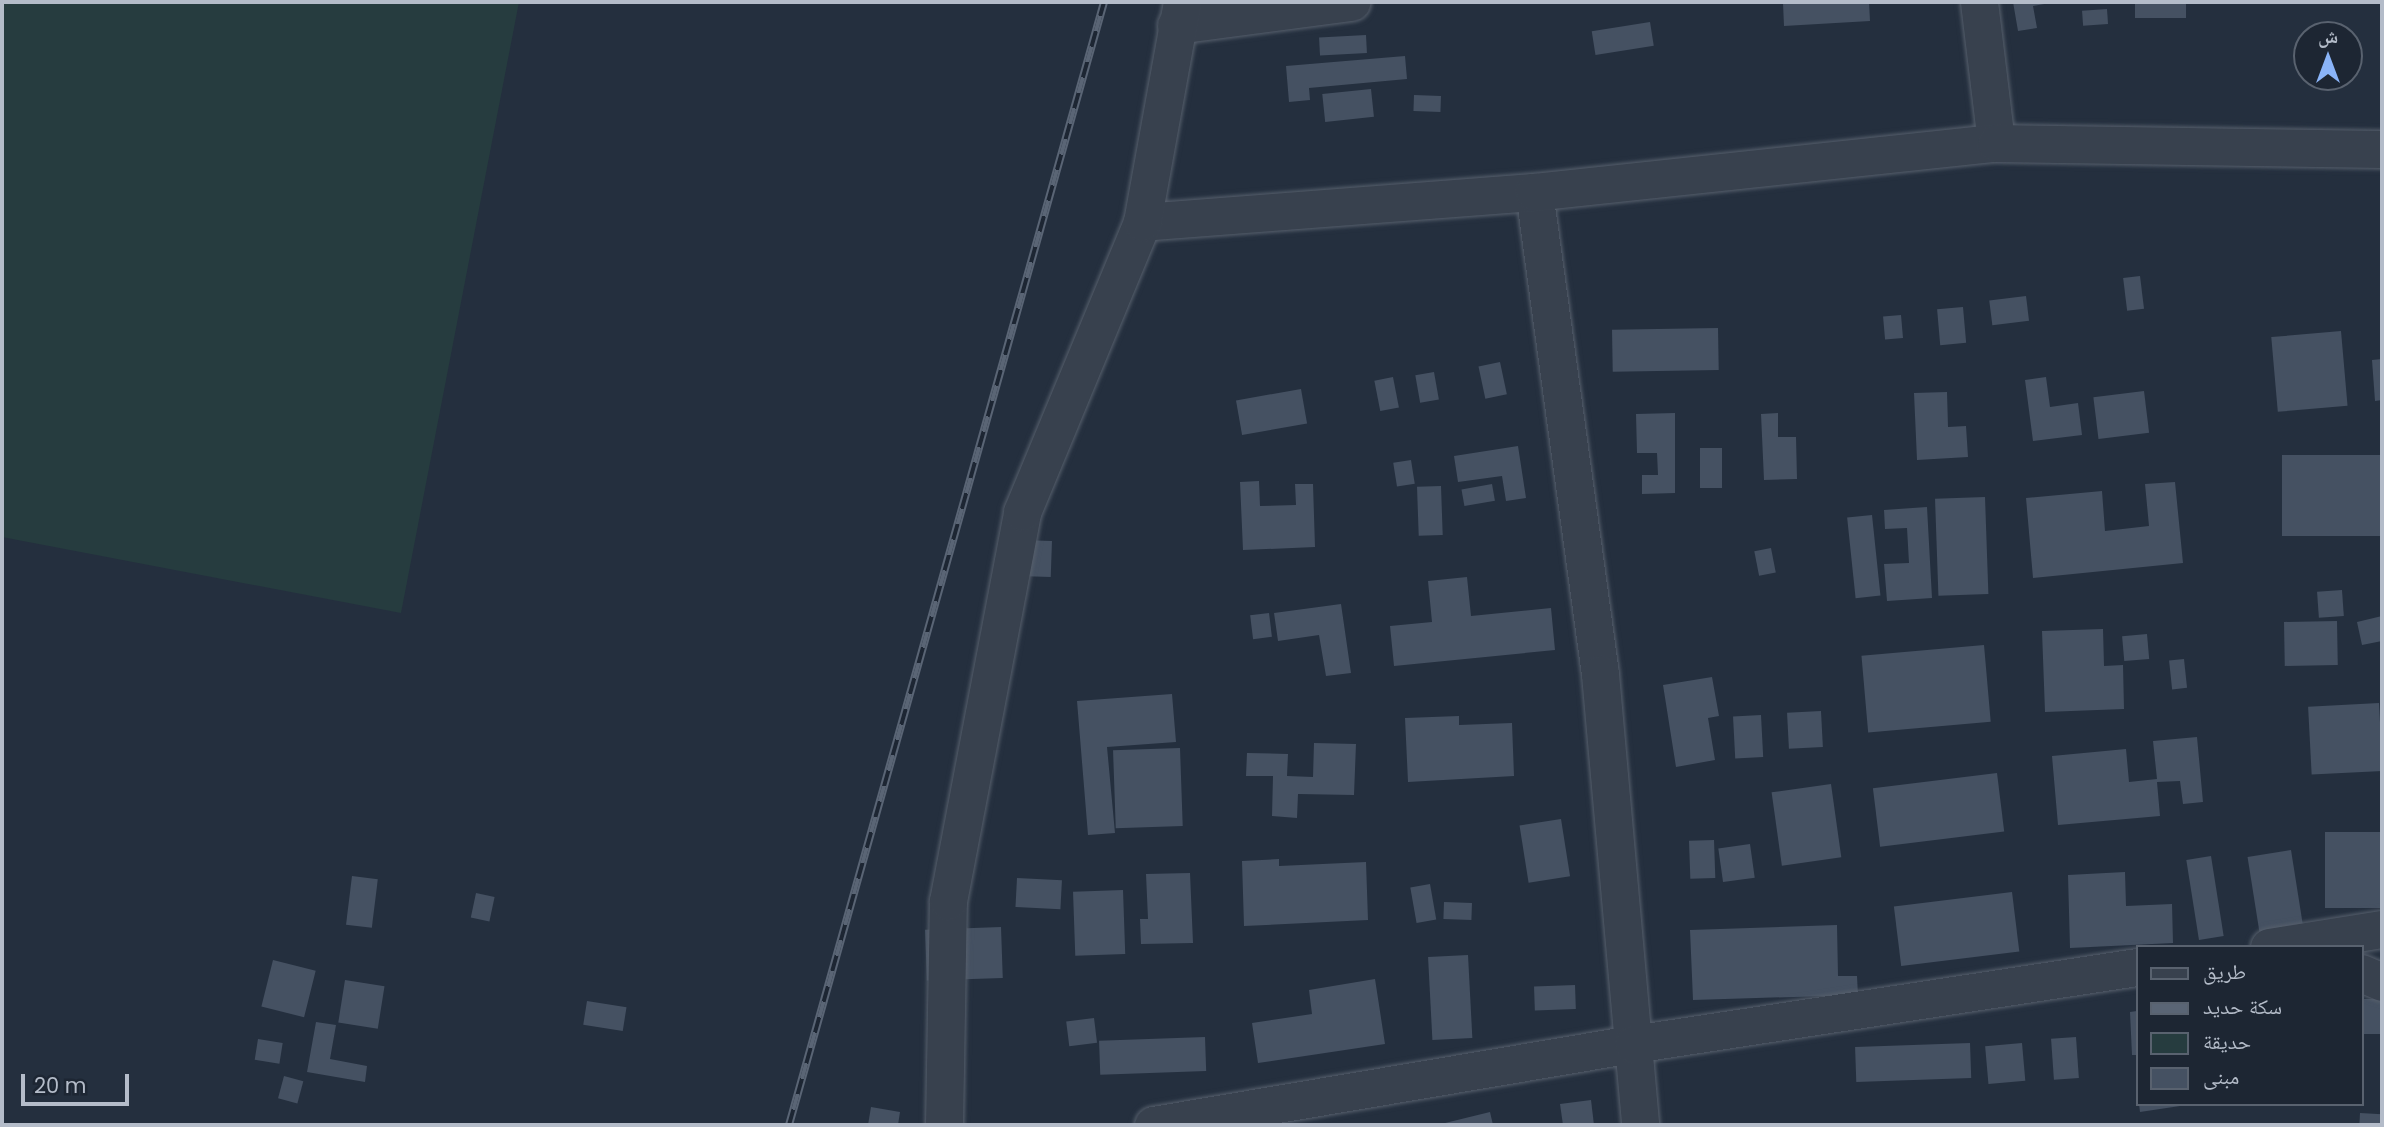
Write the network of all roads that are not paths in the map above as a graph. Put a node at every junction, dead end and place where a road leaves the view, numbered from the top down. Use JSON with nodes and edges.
{"nodes":[{"id":1,"x":1351,"y":2,"type":"edge"},
{"id":2,"x":1979,"y":2,"type":"edge"},
{"id":3,"x":1179,"y":13,"type":"edge"},
{"id":4,"x":1996,"y":143,"type":"junction"},
{"id":5,"x":2382,"y":149,"type":"edge"},
{"id":6,"x":1534,"y":192,"type":"junction"},
{"id":7,"x":1142,"y":222,"type":"junction"},
{"id":8,"x":2382,"y":929,"type":"edge"},
{"id":9,"x":2294,"y":945,"type":"edge"},
{"id":10,"x":2136,"y":967,"type":"edge"},
{"id":11,"x":2363,"y":974,"type":"edge"},
{"id":12,"x":2382,"y":982,"type":"edge"},
{"id":13,"x":1633,"y":1044,"type":"junction"},
{"id":14,"x":944,"y":1125,"type":"edge"},
{"id":15,"x":1153,"y":1125,"type":"edge"},
{"id":16,"x":1640,"y":1125,"type":"edge"}],
"edges":[{"from":1,"to":3,"type":"street"},
{"from":2,"to":4,"type":"street"},
{"from":3,"to":7,"type":"street"},
{"from":4,"to":5,"type":"street"},
{"from":4,"to":6,"type":"street"},
{"from":6,"to":7,"type":"street"},
{"from":6,"to":13,"type":"street"},
{"from":7,"to":14,"type":"street"},
{"from":8,"to":9,"type":"street"},
{"from":10,"to":13,"type":"street"},
{"from":11,"to":12,"type":"street"},
{"from":13,"to":15,"type":"street"},
{"from":13,"to":16,"type":"street"}]}
